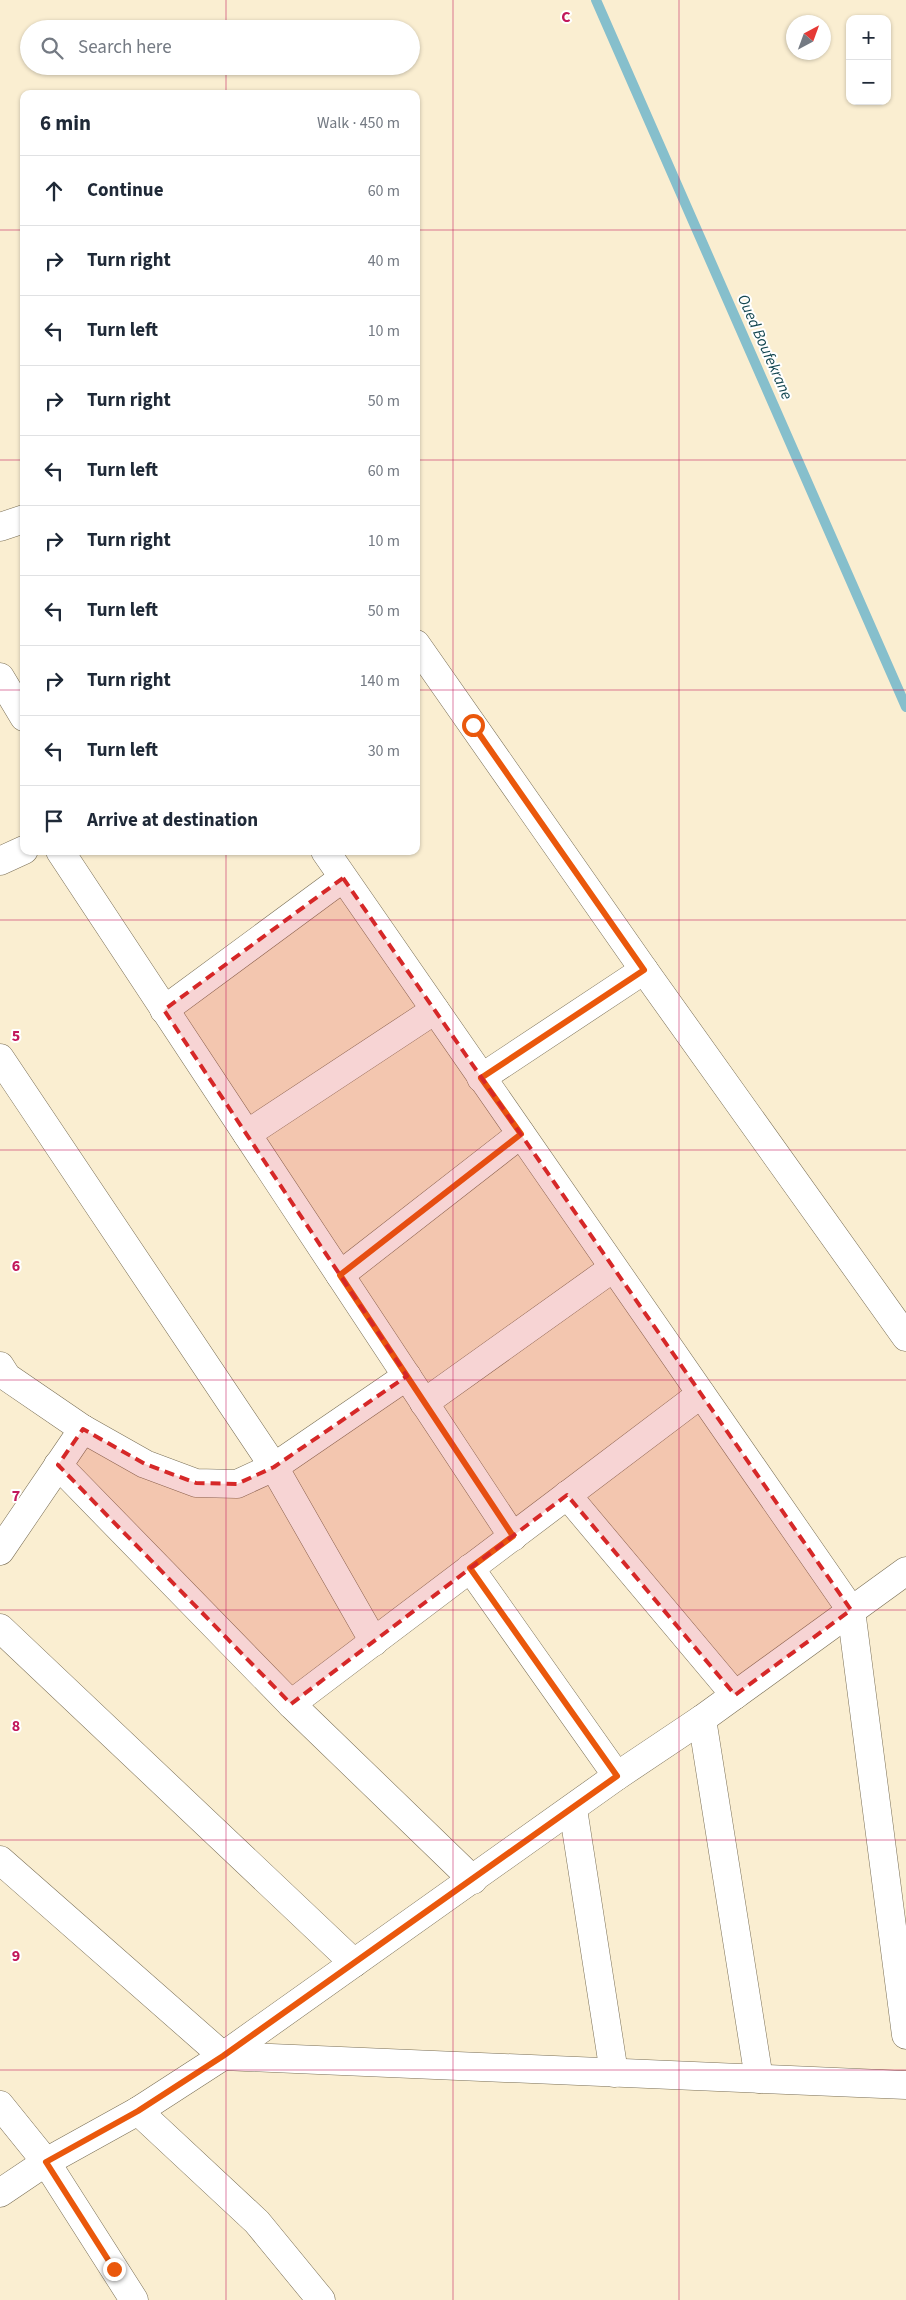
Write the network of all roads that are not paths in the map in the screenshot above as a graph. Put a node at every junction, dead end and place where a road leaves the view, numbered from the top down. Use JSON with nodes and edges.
{"nodes":[{"id":1,"x":20,"y":520,"type":"edge"},
{"id":2,"x":0,"y":527,"type":"edge"},
{"id":3,"x":420,"y":650,"type":"edge"},
{"id":4,"x":0,"y":677,"type":"edge"},
{"id":5,"x":20,"y":710,"type":"edge"},
{"id":6,"x":20,"y":852,"type":"edge"},
{"id":7,"x":63,"y":855,"type":"edge"},
{"id":8,"x":327,"y":855,"type":"edge"},
{"id":9,"x":0,"y":861,"type":"edge"},
{"id":10,"x":343,"y":878,"type":"junction"},
{"id":11,"x":644,"y":970,"type":"junction"},
{"id":12,"x":164,"y":1010,"type":"junction"},
{"id":13,"x":435,"y":1010,"type":"junction"},
{"id":14,"x":0,"y":1058,"type":"edge"},
{"id":15,"x":481,"y":1078,"type":"junction"},
{"id":16,"x":247,"y":1134,"type":"junction"},
{"id":17,"x":521,"y":1134,"type":"junction"},
{"id":18,"x":614,"y":1268,"type":"junction"},
{"id":19,"x":340,"y":1275,"type":"junction"},
{"id":20,"x":906,"y":1336,"type":"edge"},
{"id":21,"x":2,"y":1372,"type":"edge"},
{"id":22,"x":407,"y":1376,"type":"junction"},
{"id":23,"x":701,"y":1394,"type":"junction"},
{"id":24,"x":424,"y":1403,"type":"junction"},
{"id":25,"x":83,"y":1429,"type":"junction"},
{"id":26,"x":58,"y":1465,"type":"junction"},
{"id":27,"x":274,"y":1467,"type":"junction"},
{"id":28,"x":567,"y":1495,"type":"junction"},
{"id":29,"x":513,"y":1536,"type":"junction"},
{"id":30,"x":0,"y":1551,"type":"edge"},
{"id":31,"x":470,"y":1568,"type":"junction"},
{"id":32,"x":906,"y":1571,"type":"edge"},
{"id":33,"x":851,"y":1610,"type":"junction"},
{"id":34,"x":0,"y":1628,"type":"edge"},
{"id":35,"x":374,"y":1642,"type":"junction"},
{"id":36,"x":735,"y":1695,"type":"junction"},
{"id":37,"x":291,"y":1704,"type":"junction"},
{"id":38,"x":702,"y":1719,"type":"junction"},
{"id":39,"x":617,"y":1776,"type":"junction"},
{"id":40,"x":572,"y":1809,"type":"junction"},
{"id":41,"x":0,"y":1860,"type":"edge"},
{"id":42,"x":474,"y":1880,"type":"junction"},
{"id":43,"x":354,"y":1963,"type":"junction"},
{"id":44,"x":906,"y":2035,"type":"edge"},
{"id":45,"x":223,"y":2056,"type":"junction"},
{"id":46,"x":614,"y":2073,"type":"junction"},
{"id":47,"x":759,"y":2079,"type":"junction"},
{"id":48,"x":906,"y":2085,"type":"edge"},
{"id":49,"x":0,"y":2105,"type":"edge"},
{"id":50,"x":138,"y":2111,"type":"junction"},
{"id":51,"x":46,"y":2162,"type":"junction"},
{"id":52,"x":0,"y":2193,"type":"edge"},
{"id":53,"x":134,"y":2300,"type":"edge"},
{"id":54,"x":321,"y":2300,"type":"edge"}],
"edges":[{"from":1,"to":2,"type":"street"},
{"from":3,"to":11,"type":"street"},
{"from":4,"to":5,"type":"street"},
{"from":6,"to":9,"type":"street"},
{"from":7,"to":12,"type":"street"},
{"from":8,"to":10,"type":"street"},
{"from":10,"to":12,"type":"street"},
{"from":10,"to":13,"type":"street"},
{"from":11,"to":15,"type":"street"},
{"from":11,"to":20,"type":"street"},
{"from":12,"to":16,"type":"street"},
{"from":13,"to":15,"type":"street"},
{"from":13,"to":16,"type":"street"},
{"from":14,"to":27,"type":"street"},
{"from":15,"to":17,"type":"street"},
{"from":16,"to":19,"type":"street"},
{"from":17,"to":18,"type":"street"},
{"from":17,"to":19,"type":"street"},
{"from":18,"to":23,"type":"street"},
{"from":18,"to":24,"type":"street"},
{"from":19,"to":22,"type":"street"},
{"from":21,"to":25,"type":"street"},
{"from":22,"to":24,"type":"street"},
{"from":22,"to":27,"type":"street"},
{"from":23,"to":28,"type":"street"},
{"from":23,"to":33,"type":"street"},
{"from":24,"to":29,"type":"street"},
{"from":25,"to":26,"type":"street"},
{"from":25,"to":27,"type":"street"},
{"from":26,"to":30,"type":"street"},
{"from":26,"to":37,"type":"street"},
{"from":27,"to":35,"type":"street"},
{"from":28,"to":29,"type":"street"},
{"from":28,"to":36,"type":"street"},
{"from":29,"to":31,"type":"street"},
{"from":31,"to":35,"type":"street"},
{"from":31,"to":39,"type":"street"},
{"from":32,"to":33,"type":"street"},
{"from":33,"to":36,"type":"street"},
{"from":33,"to":44,"type":"street"},
{"from":34,"to":43,"type":"street"},
{"from":35,"to":37,"type":"street"},
{"from":36,"to":38,"type":"street"},
{"from":37,"to":42,"type":"street"},
{"from":38,"to":39,"type":"street"},
{"from":38,"to":47,"type":"street"},
{"from":39,"to":40,"type":"street"},
{"from":40,"to":42,"type":"street"},
{"from":40,"to":46,"type":"street"},
{"from":41,"to":45,"type":"street"},
{"from":42,"to":43,"type":"street"},
{"from":43,"to":45,"type":"street"},
{"from":45,"to":46,"type":"street"},
{"from":45,"to":50,"type":"street"},
{"from":46,"to":47,"type":"street"},
{"from":47,"to":48,"type":"street"},
{"from":49,"to":51,"type":"street"},
{"from":50,"to":51,"type":"street"},
{"from":50,"to":54,"type":"street"},
{"from":51,"to":52,"type":"street"},
{"from":51,"to":53,"type":"street"}]}
